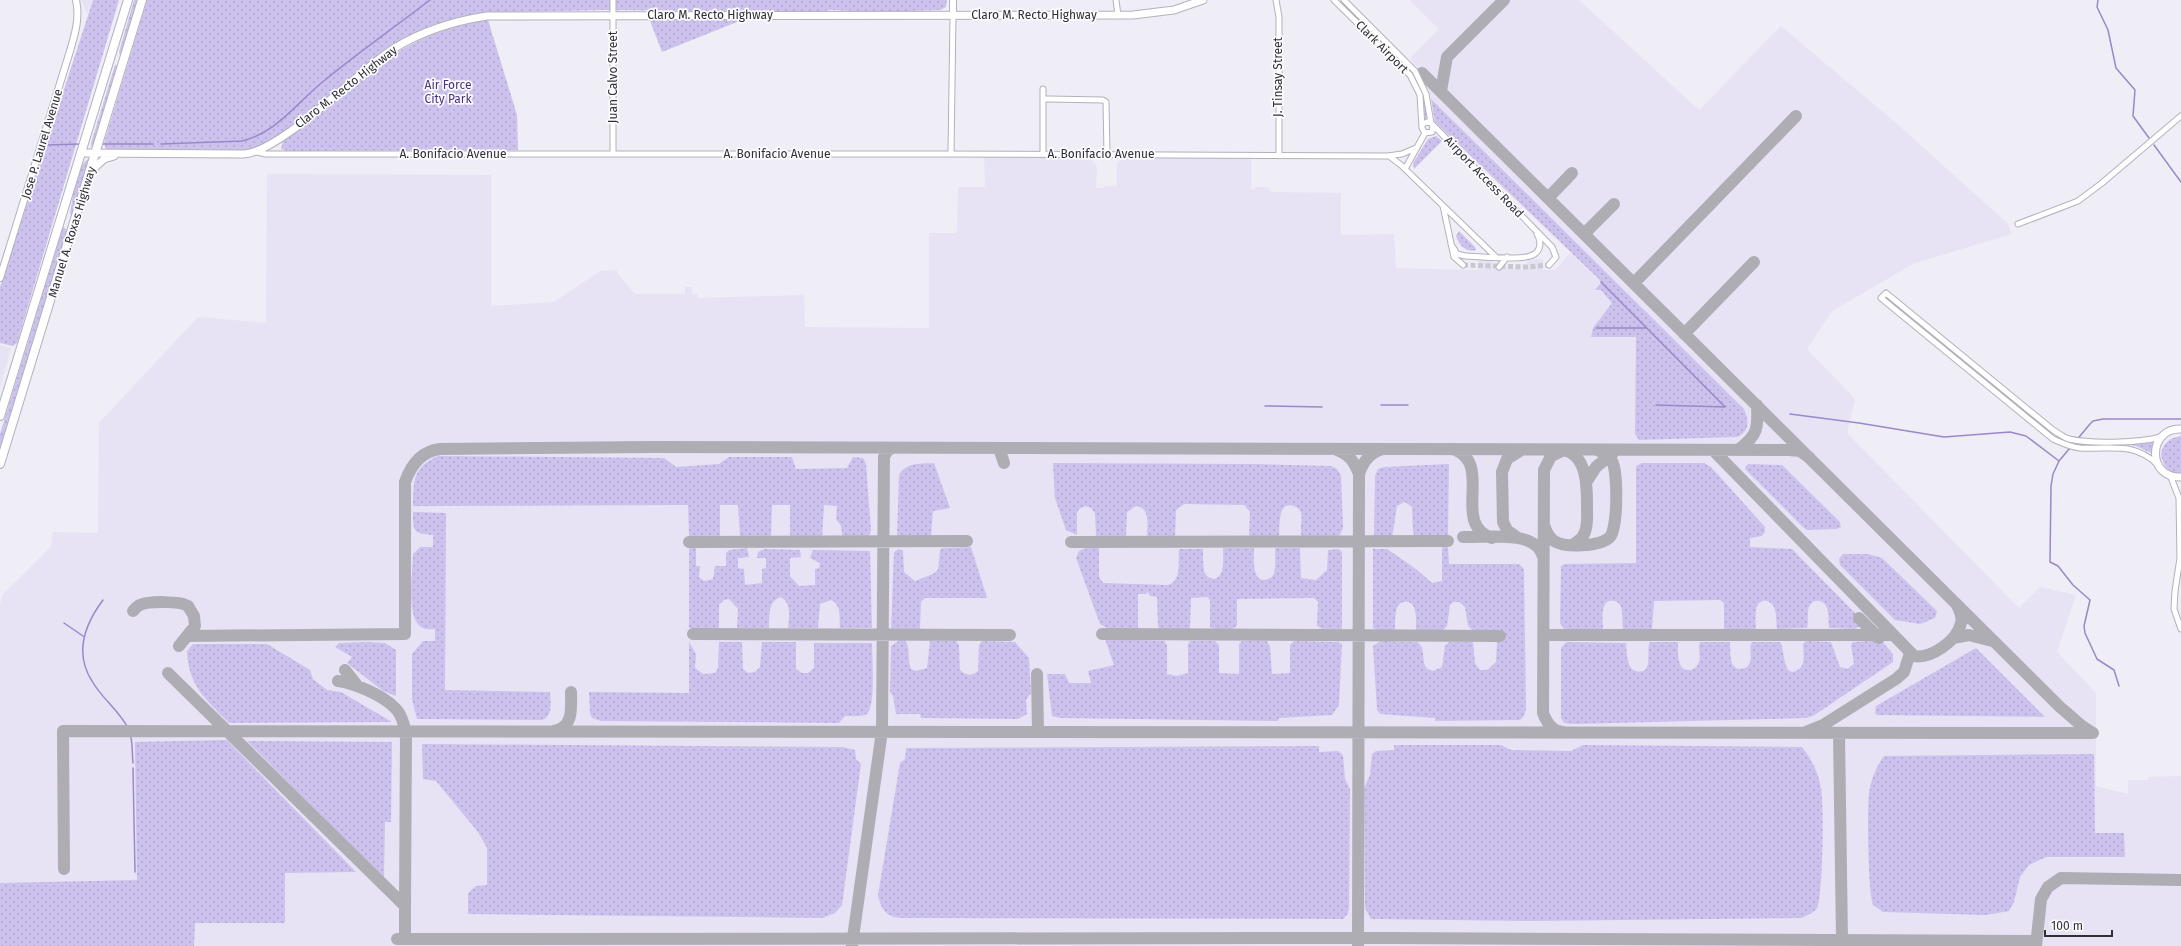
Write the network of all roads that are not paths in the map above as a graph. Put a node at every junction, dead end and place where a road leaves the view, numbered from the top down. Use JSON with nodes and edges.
{"nodes":[{"id":1,"x":76,"y":0,"type":"edge"},
{"id":2,"x":128,"y":0,"type":"edge"},
{"id":3,"x":142,"y":0,"type":"edge"},
{"id":4,"x":613,"y":0,"type":"edge"},
{"id":5,"x":953,"y":0,"type":"edge"},
{"id":6,"x":1203,"y":0,"type":"edge"},
{"id":7,"x":1276,"y":0,"type":"edge"},
{"id":8,"x":1334,"y":0,"type":"edge"},
{"id":9,"x":1344,"y":0,"type":"edge"},
{"id":10,"x":1116,"y":3,"type":"edge"},
{"id":11,"x":613,"y":14,"type":"junction"},
{"id":12,"x":953,"y":15,"type":"junction"},
{"id":13,"x":1118,"y":15,"type":"junction"},
{"id":14,"x":1365,"y":21,"type":"junction"},
{"id":15,"x":1361,"y":26,"type":"junction"},
{"id":16,"x":112,"y":56,"type":"junction"},
{"id":17,"x":124,"y":60,"type":"junction"},
{"id":18,"x":1043,"y":89,"type":"dead end"},
{"id":19,"x":1043,"y":99,"type":"junction"},
{"id":20,"x":2181,"y":116,"type":"edge"},
{"id":21,"x":1423,"y":124,"type":"junction"},
{"id":22,"x":1432,"y":124,"type":"junction"},
{"id":23,"x":1425,"y":133,"type":"junction"},
{"id":24,"x":1416,"y":148,"type":"junction"},
{"id":25,"x":258,"y":152,"type":"junction"},
{"id":26,"x":82,"y":153,"type":"junction"},
{"id":27,"x":96,"y":154,"type":"junction"},
{"id":28,"x":119,"y":154,"type":"junction"},
{"id":29,"x":613,"y":154,"type":"junction"},
{"id":30,"x":951,"y":154,"type":"junction"},
{"id":31,"x":1043,"y":154,"type":"junction"},
{"id":32,"x":1107,"y":154,"type":"junction"},
{"id":33,"x":1279,"y":154,"type":"junction"},
{"id":34,"x":1388,"y":156,"type":"junction"},
{"id":35,"x":1405,"y":169,"type":"junction"},
{"id":36,"x":91,"y":171,"type":"junction"},
{"id":37,"x":1443,"y":206,"type":"junction"},
{"id":38,"x":61,"y":218,"type":"junction"},
{"id":39,"x":75,"y":222,"type":"junction"},
{"id":40,"x":2018,"y":224,"type":"dead end"},
{"id":41,"x":1534,"y":228,"type":"junction"},
{"id":42,"x":1451,"y":244,"type":"junction"},
{"id":43,"x":1496,"y":257,"type":"junction"},
{"id":44,"x":1507,"y":257,"type":"junction"},
{"id":45,"x":1549,"y":265,"type":"dead end"},
{"id":46,"x":1463,"y":266,"type":"dead end"},
{"id":47,"x":1499,"y":267,"type":"dead end"},
{"id":48,"x":0,"y":278,"type":"edge"},
{"id":49,"x":0,"y":416,"type":"edge"},
{"id":50,"x":2181,"y":429,"type":"edge"},
{"id":51,"x":2160,"y":437,"type":"junction"},
{"id":52,"x":0,"y":464,"type":"edge"},
{"id":53,"x":2157,"y":464,"type":"junction"},
{"id":54,"x":2170,"y":476,"type":"junction"},
{"id":55,"x":2181,"y":477,"type":"edge"},
{"id":56,"x":2180,"y":535,"type":"edge"},
{"id":57,"x":2180,"y":558,"type":"junction"},
{"id":58,"x":2181,"y":567,"type":"edge"},
{"id":59,"x":2181,"y":629,"type":"edge"}],
"edges":[{"from":1,"to":48,"type":"street","name":"Jose P. Laurel Avenue"},
{"from":2,"to":16,"type":"main road","name":"Manuel A. Roxas Highway"},
{"from":3,"to":17,"type":"main road","name":"Manuel A. Roxas Highway"},
{"from":4,"to":11,"type":"street","name":"Juan Calvo Street"},
{"from":5,"to":12,"type":"street"},
{"from":6,"to":13,"type":"main road","name":"Claro M. Recto Highway"},
{"from":7,"to":33,"type":"street","name":"J. Tinsay Street"},
{"from":8,"to":15,"type":"street","name":"Clark Airport"},
{"from":9,"to":14,"type":"street","name":"Clark Airport"},
{"from":10,"to":13,"type":"street"},
{"from":11,"to":12,"type":"main road","name":"Claro M. Recto Highway"},
{"from":11,"to":25,"type":"main road","name":"Claro M. Recto Highway"},
{"from":11,"to":29,"type":"street","name":"Juan Calvo Street"},
{"from":12,"to":13,"type":"main road","name":"Claro M. Recto Highway"},
{"from":12,"to":30,"type":"street"},
{"from":14,"to":15,"type":"street"},
{"from":14,"to":22,"type":"street","name":"Clark Airport"},
{"from":15,"to":21,"type":"street","name":"Clark Airport"},
{"from":16,"to":17,"type":"main road"},
{"from":16,"to":26,"type":"main road","name":"Manuel A. Roxas Highway"},
{"from":17,"to":27,"type":"main road","name":"Manuel A. Roxas Highway"},
{"from":18,"to":19,"type":"street"},
{"from":19,"to":31,"type":"street"},
{"from":19,"to":32,"type":"street"},
{"from":20,"to":40,"type":"street"},
{"from":21,"to":22,"type":"street"},
{"from":21,"to":23,"type":"street"},
{"from":22,"to":23,"type":"street"},
{"from":22,"to":41,"type":"street","name":"Airport Access Road"},
{"from":23,"to":24,"type":"street"},
{"from":24,"to":34,"type":"street","name":"A. Bonifacio Avenue"},
{"from":24,"to":35,"type":"street"},
{"from":25,"to":28,"type":"main road","name":"A. Bonifacio Avenue"},
{"from":25,"to":29,"type":"street","name":"A. Bonifacio Avenue"},
{"from":26,"to":27,"type":"main road","name":"A. Bonifacio Avenue"},
{"from":26,"to":38,"type":"main road","name":"Manuel A. Roxas Highway"},
{"from":27,"to":28,"type":"main road","name":"A. Bonifacio Avenue"},
{"from":27,"to":36,"type":"main road","name":"Manuel A. Roxas Highway"},
{"from":28,"to":36,"type":"main road","name":"A. Bonifacio Avenue"},
{"from":29,"to":30,"type":"street","name":"A. Bonifacio Avenue"},
{"from":30,"to":31,"type":"street","name":"A. Bonifacio Avenue"},
{"from":31,"to":32,"type":"street","name":"A. Bonifacio Avenue"},
{"from":32,"to":33,"type":"street","name":"A. Bonifacio Avenue"},
{"from":33,"to":34,"type":"street","name":"A. Bonifacio Avenue"},
{"from":34,"to":35,"type":"street"},
{"from":35,"to":37,"type":"street"},
{"from":36,"to":39,"type":"main road","name":"Manuel A. Roxas Highway"},
{"from":37,"to":42,"type":"street"},
{"from":37,"to":43,"type":"street"},
{"from":38,"to":39,"type":"main road"},
{"from":38,"to":49,"type":"main road","name":"Manuel A. Roxas Highway"},
{"from":39,"to":52,"type":"main road","name":"Manuel A. Roxas Highway"},
{"from":41,"to":44,"type":"street","name":"Airport Access Road"},
{"from":41,"to":45,"type":"street","name":"Airport Access Road"},
{"from":42,"to":43,"type":"street","name":"Airport Access Road"},
{"from":42,"to":46,"type":"street"},
{"from":43,"to":44,"type":"street","name":"Airport Access Road"},
{"from":44,"to":47,"type":"street"},
{"from":50,"to":51,"type":"main road"},
{"from":51,"to":53,"type":"main road"},
{"from":51,"to":53,"type":"street"},
{"from":53,"to":54,"type":"main road"},
{"from":54,"to":55,"type":"main road"},
{"from":54,"to":56,"type":"street"},
{"from":56,"to":57,"type":"street"},
{"from":57,"to":58,"type":"street"},
{"from":57,"to":59,"type":"street"}]}
